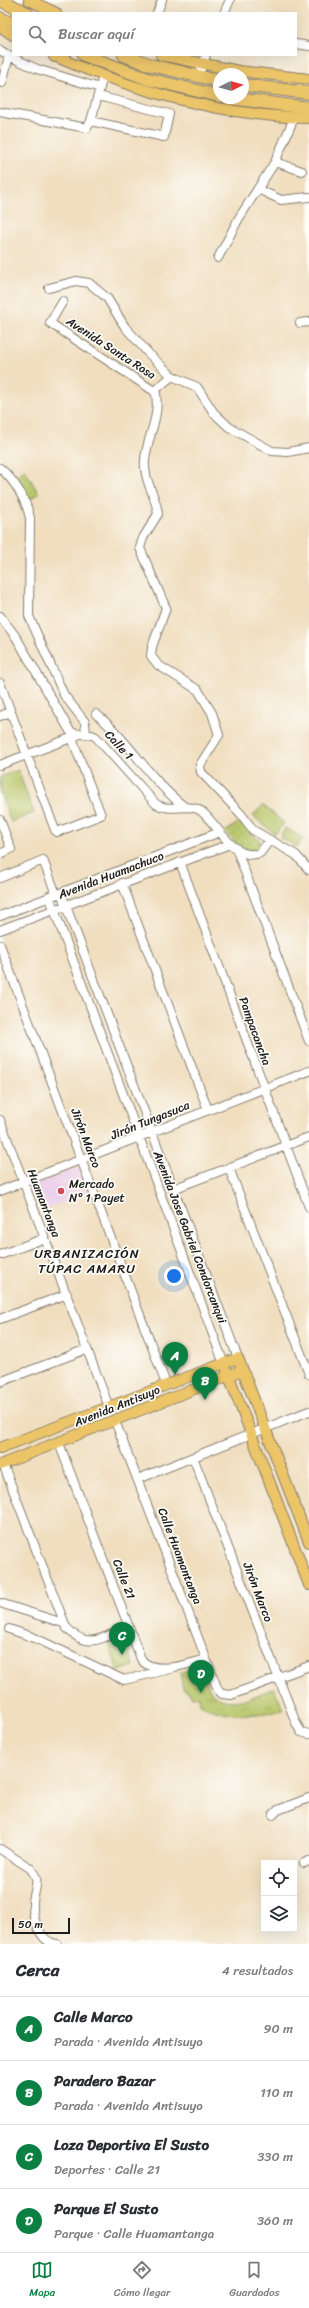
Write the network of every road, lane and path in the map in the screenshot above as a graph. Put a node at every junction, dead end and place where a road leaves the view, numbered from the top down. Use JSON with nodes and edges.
{"nodes":[{"id":1,"x":0,"y":0,"type":"edge"},
{"id":2,"x":162,"y":0,"type":"edge"},
{"id":3,"x":230,"y":0,"type":"edge"},
{"id":4,"x":33,"y":1,"type":"edge"},
{"id":5,"x":25,"y":12,"type":"edge"},
{"id":6,"x":54,"y":12,"type":"edge"},
{"id":7,"x":156,"y":12,"type":"edge"},
{"id":8,"x":224,"y":12,"type":"edge"},
{"id":9,"x":0,"y":18,"type":"edge"},
{"id":10,"x":12,"y":24,"type":"edge"},
{"id":11,"x":0,"y":25,"type":"edge"},
{"id":12,"x":0,"y":32,"type":"edge"},
{"id":13,"x":12,"y":33,"type":"edge"},
{"id":14,"x":12,"y":38,"type":"edge"},
{"id":15,"x":297,"y":44,"type":"edge"},
{"id":16,"x":309,"y":46,"type":"edge"},
{"id":17,"x":0,"y":50,"type":"edge"},
{"id":18,"x":9,"y":56,"type":"junction"},
{"id":19,"x":59,"y":56,"type":"edge"},
{"id":20,"x":87,"y":56,"type":"edge"},
{"id":21,"x":129,"y":56,"type":"edge"},
{"id":22,"x":165,"y":56,"type":"edge"},
{"id":23,"x":206,"y":56,"type":"edge"},
{"id":24,"x":148,"y":60,"type":"edge"},
{"id":25,"x":201,"y":65,"type":"junction"},
{"id":26,"x":103,"y":76,"type":"junction"},
{"id":27,"x":198,"y":77,"type":"junction"},
{"id":28,"x":309,"y":79,"type":"edge"},
{"id":29,"x":213,"y":80,"type":"edge"},
{"id":30,"x":2,"y":83,"type":"dead end"},
{"id":31,"x":249,"y":86,"type":"edge"},
{"id":32,"x":99,"y":92,"type":"junction"},
{"id":33,"x":309,"y":93,"type":"edge"},
{"id":34,"x":213,"y":95,"type":"edge"},
{"id":35,"x":249,"y":101,"type":"edge"},
{"id":36,"x":309,"y":108,"type":"edge"},
{"id":37,"x":0,"y":112,"type":"edge"},
{"id":38,"x":294,"y":118,"type":"junction"},
{"id":39,"x":309,"y":118,"type":"edge"},
{"id":40,"x":89,"y":124,"type":"junction"},
{"id":41,"x":275,"y":162,"type":"junction"},
{"id":42,"x":302,"y":171,"type":"dead end"},
{"id":43,"x":258,"y":189,"type":"junction"},
{"id":44,"x":309,"y":197,"type":"edge"},
{"id":45,"x":218,"y":258,"type":"dead end"},
{"id":46,"x":49,"y":288,"type":"dead end"},
{"id":47,"x":63,"y":301,"type":"dead end"},
{"id":48,"x":309,"y":322,"type":"edge"},
{"id":49,"x":300,"y":323,"type":"dead end"},
{"id":50,"x":172,"y":376,"type":"junction"},
{"id":51,"x":154,"y":391,"type":"junction"},
{"id":52,"x":309,"y":448,"type":"edge"},
{"id":53,"x":0,"y":468,"type":"edge"},
{"id":54,"x":0,"y":616,"type":"edge"},
{"id":55,"x":0,"y":683,"type":"edge"},
{"id":56,"x":11,"y":712,"type":"junction"},
{"id":57,"x":96,"y":714,"type":"dead end"},
{"id":58,"x":0,"y":716,"type":"edge"},
{"id":59,"x":78,"y":735,"type":"junction"},
{"id":60,"x":27,"y":754,"type":"junction"},
{"id":61,"x":0,"y":765,"type":"edge"},
{"id":62,"x":185,"y":807,"type":"junction"},
{"id":63,"x":0,"y":820,"type":"edge"},
{"id":64,"x":220,"y":832,"type":"junction"},
{"id":65,"x":269,"y":841,"type":"junction"},
{"id":66,"x":233,"y":846,"type":"junction"},
{"id":67,"x":0,"y":854,"type":"edge"},
{"id":68,"x":180,"y":862,"type":"junction"},
{"id":69,"x":308,"y":867,"type":"edge"},
{"id":70,"x":0,"y":878,"type":"edge"},
{"id":71,"x":122,"y":883,"type":"junction"},
{"id":72,"x":56,"y":894,"type":"junction"},
{"id":73,"x":66,"y":905,"type":"junction"},
{"id":74,"x":54,"y":909,"type":"junction"},
{"id":75,"x":0,"y":916,"type":"edge"},
{"id":76,"x":0,"y":930,"type":"edge"},
{"id":77,"x":0,"y":945,"type":"edge"},
{"id":78,"x":309,"y":1041,"type":"edge"},
{"id":79,"x":309,"y":1071,"type":"edge"},
{"id":80,"x":264,"y":1088,"type":"junction"},
{"id":81,"x":208,"y":1110,"type":"junction"},
{"id":82,"x":1,"y":1124,"type":"edge"},
{"id":83,"x":151,"y":1133,"type":"junction"},
{"id":84,"x":309,"y":1137,"type":"edge"},
{"id":85,"x":139,"y":1138,"type":"junction"},
{"id":86,"x":286,"y":1146,"type":"junction"},
{"id":87,"x":81,"y":1160,"type":"junction"},
{"id":88,"x":229,"y":1168,"type":"junction"},
{"id":89,"x":23,"y":1182,"type":"junction"},
{"id":90,"x":173,"y":1189,"type":"junction"},
{"id":91,"x":0,"y":1191,"type":"edge"},
{"id":92,"x":309,"y":1207,"type":"edge"},
{"id":93,"x":45,"y":1238,"type":"junction"},
{"id":94,"x":0,"y":1255,"type":"edge"},
{"id":95,"x":66,"y":1294,"type":"junction"},
{"id":96,"x":0,"y":1319,"type":"edge"},
{"id":97,"x":87,"y":1349,"type":"junction"},
{"id":98,"x":238,"y":1358,"type":"junction"},
{"id":99,"x":224,"y":1364,"type":"junction"},
{"id":100,"x":243,"y":1370,"type":"junction"},
{"id":101,"x":309,"y":1374,"type":"edge"},
{"id":102,"x":229,"y":1376,"type":"junction"},
{"id":103,"x":0,"y":1382,"type":"edge"},
{"id":104,"x":166,"y":1384,"type":"junction"},
{"id":105,"x":109,"y":1407,"type":"junction"},
{"id":106,"x":309,"y":1411,"type":"edge"},
{"id":107,"x":115,"y":1421,"type":"junction"},
{"id":108,"x":266,"y":1428,"type":"junction"},
{"id":109,"x":251,"y":1434,"type":"junction"},
{"id":110,"x":59,"y":1443,"type":"junction"},
{"id":111,"x":0,"y":1448,"type":"edge"},
{"id":112,"x":193,"y":1457,"type":"junction"},
{"id":113,"x":2,"y":1465,"type":"edge"},
{"id":114,"x":138,"y":1479,"type":"junction"},
{"id":115,"x":309,"y":1542,"type":"edge"},
{"id":116,"x":309,"y":1585,"type":"edge"},
{"id":117,"x":0,"y":1602,"type":"edge"},
{"id":118,"x":63,"y":1623,"type":"junction"},
{"id":119,"x":129,"y":1626,"type":"junction"},
{"id":120,"x":9,"y":1629,"type":"dead end"},
{"id":121,"x":206,"y":1658,"type":"junction"},
{"id":122,"x":309,"y":1666,"type":"edge"},
{"id":123,"x":176,"y":1667,"type":"junction"},
{"id":124,"x":278,"y":1678,"type":"junction"},
{"id":125,"x":306,"y":1734,"type":"edge"},
{"id":126,"x":309,"y":1798,"type":"edge"},
{"id":127,"x":273,"y":1815,"type":"dead end"},
{"id":128,"x":0,"y":1849,"type":"edge"},
{"id":129,"x":57,"y":1944,"type":"edge"}],
"edges":[{"from":1,"to":5,"type":"highway"},
{"from":2,"to":7,"type":"street"},
{"from":3,"to":8,"type":"street"},
{"from":4,"to":6,"type":"main road"},
{"from":9,"to":10,"type":"highway"},
{"from":11,"to":13,"type":"highway"},
{"from":12,"to":14,"type":"main road"},
{"from":15,"to":16,"type":"street"},
{"from":17,"to":18,"type":"street"},
{"from":18,"to":30,"type":"street"},
{"from":18,"to":32,"type":"street"},
{"from":19,"to":26,"type":"main road"},
{"from":20,"to":34,"type":"highway"},
{"from":21,"to":24,"type":"highway"},
{"from":22,"to":25,"type":"main road"},
{"from":23,"to":25,"type":"street"},
{"from":24,"to":27,"type":"highway"},
{"from":25,"to":27,"type":"street"},
{"from":25,"to":28,"type":"main road"},
{"from":26,"to":32,"type":"street"},
{"from":26,"to":38,"type":"main road"},
{"from":27,"to":29,"type":"highway"},
{"from":31,"to":33,"type":"highway"},
{"from":32,"to":40,"type":"street"},
{"from":32,"to":40,"type":"street"},
{"from":35,"to":36,"type":"highway"},
{"from":37,"to":40,"type":"street"},
{"from":38,"to":39,"type":"main road"},
{"from":38,"to":41,"type":"street"},
{"from":41,"to":42,"type":"street"},
{"from":41,"to":43,"type":"street"},
{"from":43,"to":44,"type":"street"},
{"from":43,"to":45,"type":"street"},
{"from":46,"to":50,"type":"street"},
{"from":47,"to":51,"type":"street","name":"Avenida Santa Rosa"},
{"from":48,"to":49,"type":"street"},
{"from":50,"to":51,"type":"street"},
{"from":50,"to":52,"type":"street"},
{"from":51,"to":65,"type":"street","name":"Avenida Santa Rosa"},
{"from":53,"to":59,"type":"street"},
{"from":54,"to":59,"type":"street","name":"Calle 1"},
{"from":55,"to":56,"type":"street"},
{"from":56,"to":58,"type":"street"},
{"from":56,"to":60,"type":"street"},
{"from":57,"to":62,"type":"street"},
{"from":59,"to":60,"type":"street"},
{"from":59,"to":60,"type":"street"},
{"from":59,"to":62,"type":"street","name":"Calle 1"},
{"from":60,"to":61,"type":"street"},
{"from":62,"to":64,"type":"street","name":"Calle 1"},
{"from":63,"to":67,"type":"street"},
{"from":64,"to":66,"type":"street","name":"Calle 1"},
{"from":64,"to":72,"type":"street","name":"Avenida Huamachuco"},
{"from":65,"to":66,"type":"street"},
{"from":65,"to":69,"type":"street"},
{"from":66,"to":68,"type":"street","name":"Avenida Huamachuco"},
{"from":66,"to":78,"type":"street"},
{"from":68,"to":71,"type":"street","name":"Avenida Huamachuco"},
{"from":68,"to":80,"type":"street","name":"Pampacancha"},
{"from":70,"to":72,"type":"street"},
{"from":71,"to":73,"type":"street","name":"Avenida Huamachuco"},
{"from":71,"to":81,"type":"street"},
{"from":72,"to":73,"type":"street","name":"Avenida Jose Gabriel Condorcanqui"},
{"from":72,"to":74,"type":"street","name":"Avenida Jose Gabriel Condorcanqui"},
{"from":72,"to":75,"type":"street","name":"Avenida Huamachuco"},
{"from":73,"to":74,"type":"street","name":"Avenida Huamachuco"},
{"from":73,"to":83,"type":"street","name":"Avenida Jose Gabriel Condorcanqui"},
{"from":74,"to":76,"type":"street","name":"Avenida Huamachuco"},
{"from":74,"to":85,"type":"street","name":"Avenida Jose Gabriel Condorcanqui"},
{"from":77,"to":87,"type":"street","name":"Jirón Marco"},
{"from":79,"to":80,"type":"street","name":"Jirón Tungasuca"},
{"from":80,"to":81,"type":"street","name":"Jirón Tungasuca"},
{"from":80,"to":86,"type":"street","name":"Pampacancha"},
{"from":81,"to":83,"type":"street","name":"Jirón Tungasuca"},
{"from":82,"to":89,"type":"street","name":"Huamantanga"},
{"from":83,"to":85,"type":"street","name":"Jirón Tungasuca"},
{"from":83,"to":90,"type":"street","name":"Avenida Jose Gabriel Condorcanqui"},
{"from":84,"to":86,"type":"street"},
{"from":85,"to":87,"type":"street","name":"Jirón Tungasuca"},
{"from":85,"to":99,"type":"street","name":"Avenida Jose Gabriel Condorcanqui"},
{"from":86,"to":88,"type":"street"},
{"from":86,"to":92,"type":"street","name":"Pampacancha"},
{"from":87,"to":89,"type":"street","name":"Jirón Tungasuca"},
{"from":87,"to":104,"type":"street","name":"Jirón Marco"},
{"from":88,"to":90,"type":"street"},
{"from":88,"to":101,"type":"street"},
{"from":89,"to":91,"type":"street","name":"Jirón Tungasuca"},
{"from":89,"to":93,"type":"street","name":"Huamantanga"},
{"from":90,"to":98,"type":"street","name":"Avenida Jose Gabriel Condorcanqui"},
{"from":93,"to":94,"type":"street"},
{"from":93,"to":95,"type":"street","name":"Huamantanga"},
{"from":95,"to":96,"type":"street"},
{"from":95,"to":97,"type":"street","name":"Huamantanga"},
{"from":97,"to":103,"type":"street"},
{"from":97,"to":105,"type":"street","name":"Huamantanga"},
{"from":98,"to":99,"type":"main road","name":"Avenida Antisuyo"},
{"from":98,"to":100,"type":"main road","name":"Avenida Jose Gabriel Condorcanqui"},
{"from":99,"to":102,"type":"main road","name":"Avenida Jose Gabriel Condorcanqui"},
{"from":99,"to":104,"type":"main road","name":"Avenida Antisuyo"},
{"from":100,"to":102,"type":"main road","name":"Avenida Antisuyo"},
{"from":100,"to":108,"type":"main road","name":"Avenida Jose Gabriel Condorcanqui"},
{"from":102,"to":107,"type":"main road","name":"Avenida Antisuyo"},
{"from":102,"to":109,"type":"main road","name":"Avenida Jose Gabriel Condorcanqui"},
{"from":104,"to":105,"type":"main road","name":"Avenida Antisuyo"},
{"from":105,"to":111,"type":"main road","name":"Avenida Antisuyo"},
{"from":106,"to":108,"type":"street"},
{"from":107,"to":110,"type":"main road","name":"Avenida Antisuyo"},
{"from":107,"to":114,"type":"street","name":"Calle Huamantanga"},
{"from":108,"to":109,"type":"street"},
{"from":108,"to":115,"type":"main road","name":"Avenida Jose Gabriel Condorcanqui"},
{"from":109,"to":112,"type":"street"},
{"from":109,"to":116,"type":"main road","name":"Avenida Jose Gabriel Condorcanqui"},
{"from":110,"to":113,"type":"main road","name":"Avenida Antisuyo"},
{"from":110,"to":119,"type":"street","name":"Calle 21"},
{"from":112,"to":114,"type":"street"},
{"from":112,"to":124,"type":"street","name":"Jirón Marco"},
{"from":113,"to":118,"type":"street"},
{"from":114,"to":121,"type":"street","name":"Calle Huamantanga"},
{"from":117,"to":118,"type":"street"},
{"from":118,"to":119,"type":"street"},
{"from":119,"to":123,"type":"street","name":"Calle 21"},
{"from":120,"to":123,"type":"street"},
{"from":121,"to":123,"type":"street","name":"Calle 21"},
{"from":121,"to":124,"type":"street","name":"Calle Huamantanga"},
{"from":122,"to":124,"type":"street"},
{"from":124,"to":125,"type":"street","name":"Jirón Marco"},
{"from":126,"to":127,"type":"street"},
{"from":128,"to":129,"type":"street"}]}
